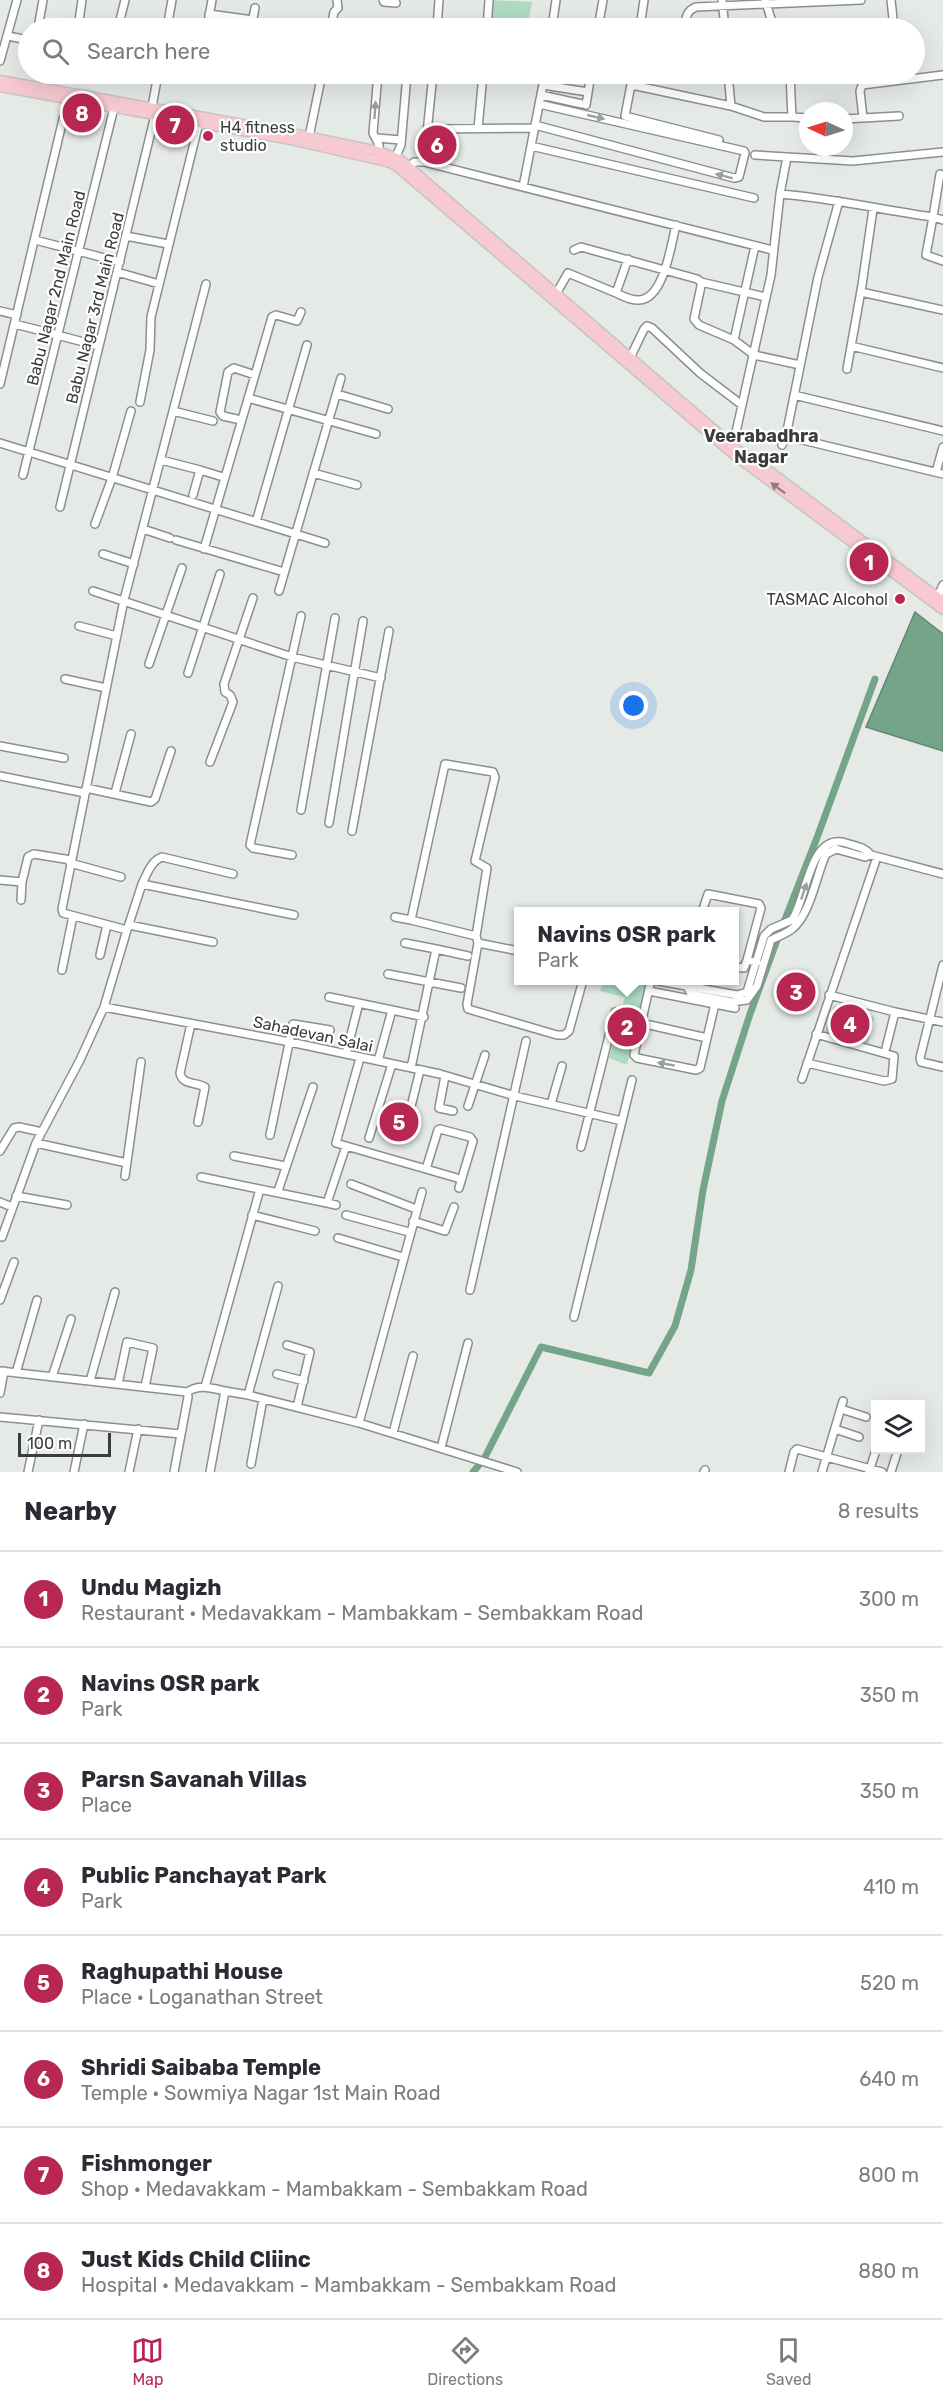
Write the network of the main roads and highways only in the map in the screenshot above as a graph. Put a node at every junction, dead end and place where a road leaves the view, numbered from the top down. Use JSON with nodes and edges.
{"nodes":[{"id":1,"x":0,"y":80,"type":"edge"},
{"id":2,"x":0,"y":87,"type":"edge"},
{"id":3,"x":68,"y":96,"type":"junction"},
{"id":4,"x":155,"y":110,"type":"junction"},
{"id":5,"x":286,"y":136,"type":"junction"},
{"id":6,"x":407,"y":169,"type":"junction"},
{"id":7,"x":642,"y":373,"type":"junction"},
{"id":8,"x":733,"y":450,"type":"junction"},
{"id":9,"x":940,"y":598,"type":"edge"},
{"id":10,"x":943,"y":610,"type":"edge"}],
"edges":[{"from":1,"to":3,"type":"main road"},
{"from":2,"to":3,"type":"main road"},
{"from":3,"to":4,"type":"main road"},
{"from":3,"to":4,"type":"main road"},
{"from":4,"to":5,"type":"main road"},
{"from":4,"to":5,"type":"main road"},
{"from":5,"to":6,"type":"main road"},
{"from":5,"to":6,"type":"main road"},
{"from":6,"to":7,"type":"main road"},
{"from":6,"to":7,"type":"main road"},
{"from":7,"to":8,"type":"main road"},
{"from":8,"to":9,"type":"main road"},
{"from":10,"to":8,"type":"main road","one_way":true}]}
